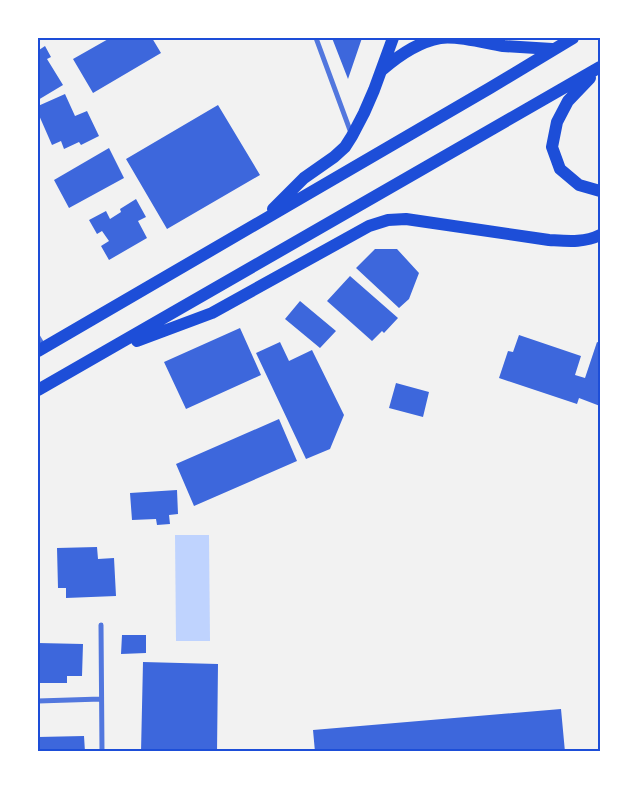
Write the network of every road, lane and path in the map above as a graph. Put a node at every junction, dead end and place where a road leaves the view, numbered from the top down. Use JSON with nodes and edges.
{"nodes":[{"id":1,"x":316,"y":38,"type":"edge"},
{"id":2,"x":393,"y":38,"type":"edge"},
{"id":3,"x":488,"y":38,"type":"edge"},
{"id":4,"x":573,"y":38,"type":"edge"},
{"id":5,"x":503,"y":46,"type":"junction"},
{"id":6,"x":552,"y":49,"type":"junction"},
{"id":7,"x":600,"y":67,"type":"edge"},
{"id":8,"x":380,"y":72,"type":"junction"},
{"id":9,"x":352,"y":136,"type":"junction"},
{"id":10,"x":600,"y":191,"type":"edge"},
{"id":11,"x":261,"y":221,"type":"junction"},
{"id":12,"x":600,"y":235,"type":"edge"},
{"id":13,"x":40,"y":345,"type":"edge"},
{"id":14,"x":104,"y":353,"type":"junction"},
{"id":15,"x":38,"y":390,"type":"edge"},
{"id":16,"x":101,"y":624,"type":"dead end"},
{"id":17,"x":101,"y":699,"type":"junction"},
{"id":18,"x":38,"y":701,"type":"edge"},
{"id":19,"x":102,"y":752,"type":"edge"}],
"edges":[{"from":1,"to":9,"type":"street"},
{"from":2,"to":8,"type":"main road"},
{"from":3,"to":5,"type":"main road"},
{"from":4,"to":6,"type":"main road"},
{"from":5,"to":6,"type":"main road"},
{"from":5,"to":8,"type":"main road"},
{"from":6,"to":11,"type":"main road"},
{"from":7,"to":10,"type":"main road"},
{"from":7,"to":14,"type":"main road"},
{"from":8,"to":9,"type":"main road"},
{"from":9,"to":11,"type":"main road"},
{"from":11,"to":13,"type":"main road"},
{"from":12,"to":14,"type":"main road"},
{"from":14,"to":15,"type":"main road"},
{"from":16,"to":17,"type":"street"},
{"from":17,"to":18,"type":"street"},
{"from":17,"to":19,"type":"street"}]}
